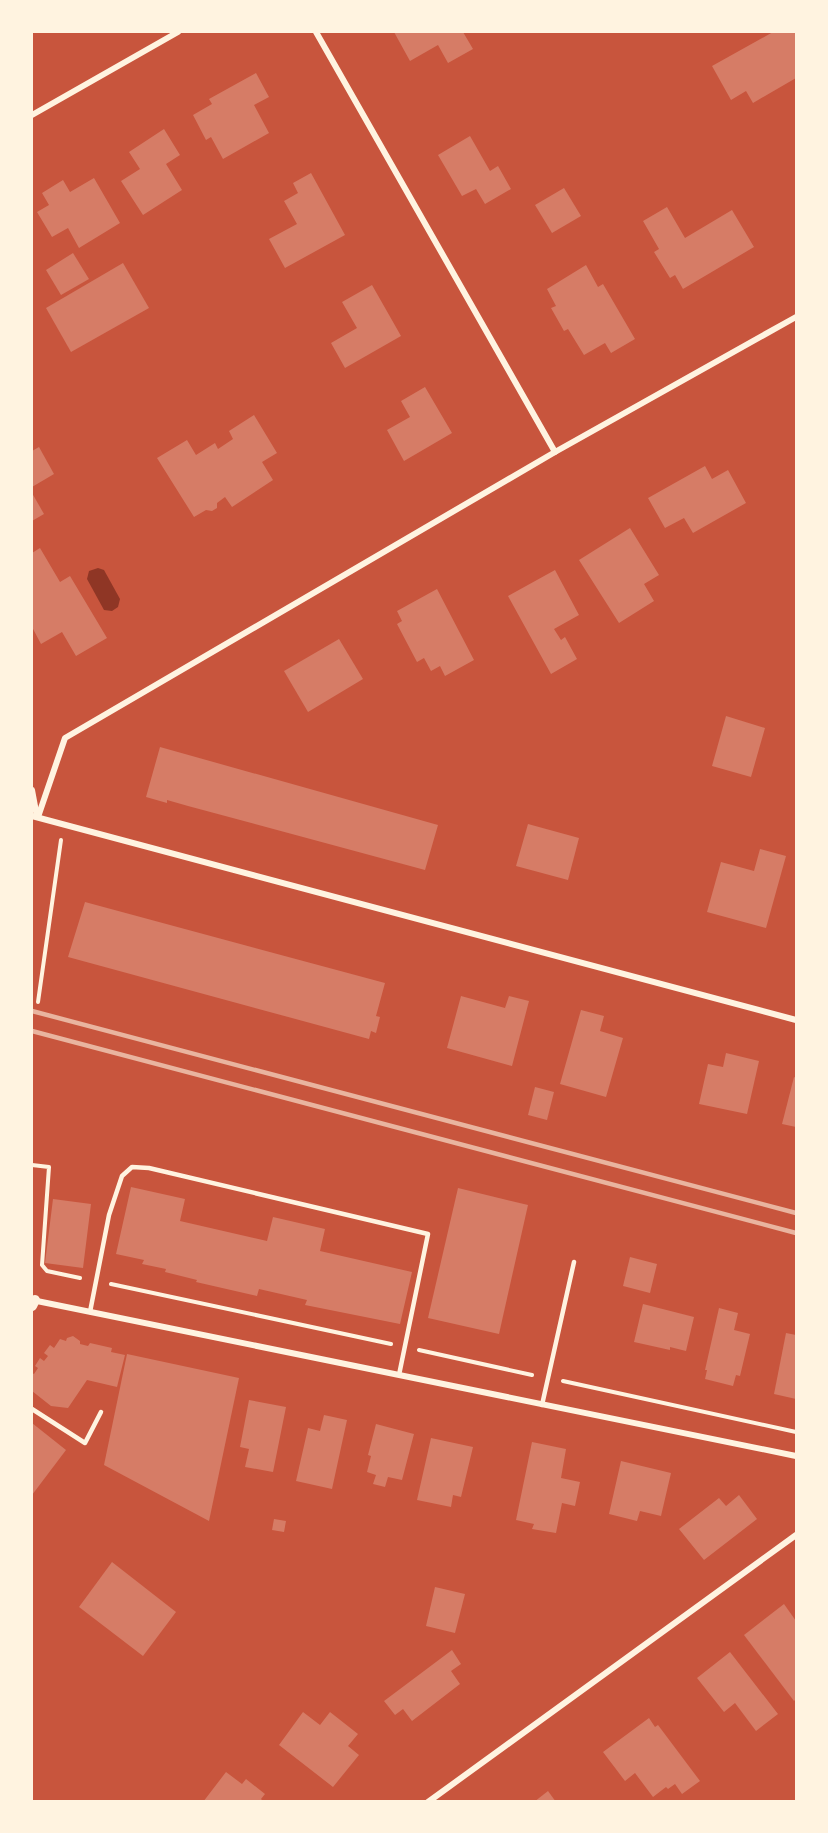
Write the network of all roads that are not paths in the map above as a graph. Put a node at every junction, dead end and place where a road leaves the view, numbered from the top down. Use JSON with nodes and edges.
{"nodes":[{"id":1,"x":178,"y":32,"type":"edge"},
{"id":2,"x":316,"y":32,"type":"edge"},
{"id":3,"x":32,"y":115,"type":"edge"},
{"id":4,"x":796,"y":317,"type":"edge"},
{"id":5,"x":555,"y":452,"type":"junction"},
{"id":6,"x":32,"y":790,"type":"edge"},
{"id":7,"x":34,"y":816,"type":"edge"},
{"id":8,"x":796,"y":1020,"type":"edge"},
{"id":9,"x":574,"y":1262,"type":"dead end"},
{"id":10,"x":33,"y":1302,"type":"edge"},
{"id":11,"x":90,"y":1312,"type":"junction"},
{"id":12,"x":399,"y":1375,"type":"junction"},
{"id":13,"x":542,"y":1405,"type":"junction"},
{"id":14,"x":32,"y":1409,"type":"edge"},
{"id":15,"x":101,"y":1412,"type":"dead end"},
{"id":16,"x":796,"y":1456,"type":"edge"},
{"id":17,"x":796,"y":1535,"type":"edge"},
{"id":18,"x":428,"y":1802,"type":"edge"}],
"edges":[{"from":1,"to":3,"type":"street"},
{"from":2,"to":5,"type":"street"},
{"from":4,"to":5,"type":"street"},
{"from":5,"to":7,"type":"street"},
{"from":6,"to":7,"type":"street"},
{"from":7,"to":8,"type":"street"},
{"from":9,"to":13,"type":"lane"},
{"from":10,"to":11,"type":"street"},
{"from":11,"to":12,"type":"street"},
{"from":11,"to":12,"type":"lane"},
{"from":12,"to":13,"type":"street"},
{"from":13,"to":16,"type":"street"},
{"from":14,"to":15,"type":"lane"},
{"from":17,"to":18,"type":"street"}]}
